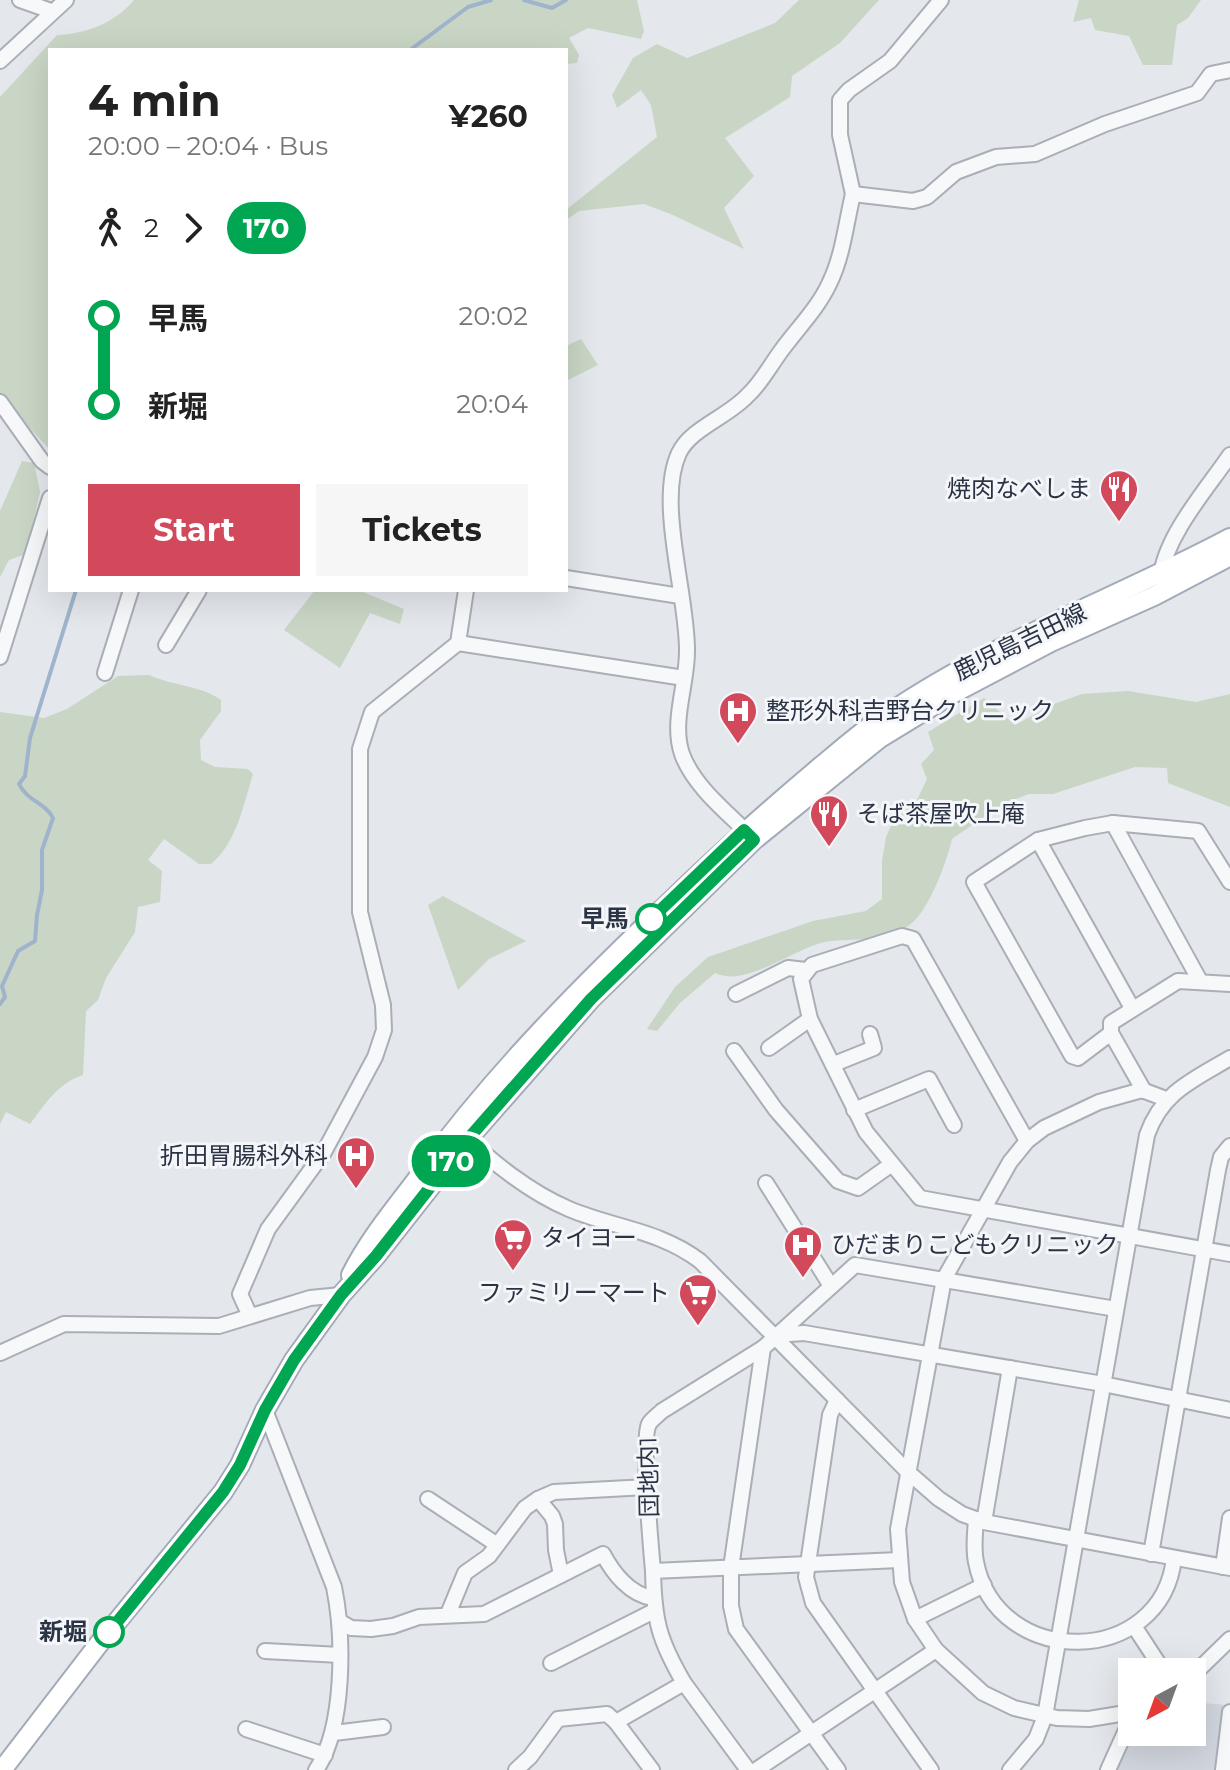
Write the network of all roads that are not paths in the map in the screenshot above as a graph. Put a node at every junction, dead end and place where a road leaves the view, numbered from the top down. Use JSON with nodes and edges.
{"nodes":[{"id":1,"x":20,"y":0,"type":"edge"},
{"id":2,"x":66,"y":0,"type":"edge"},
{"id":3,"x":941,"y":0,"type":"edge"},
{"id":4,"x":51,"y":11,"type":"junction"},
{"id":5,"x":0,"y":61,"type":"edge"},
{"id":6,"x":1230,"y":70,"type":"edge"},
{"id":7,"x":853,"y":194,"type":"junction"},
{"id":8,"x":0,"y":402,"type":"edge"},
{"id":9,"x":1230,"y":455,"type":"edge"},
{"id":10,"x":48,"y":466,"type":"edge"},
{"id":11,"x":48,"y":504,"type":"edge"},
{"id":12,"x":1230,"y":538,"type":"edge"},
{"id":13,"x":1230,"y":556,"type":"edge"},
{"id":14,"x":1161,"y":574,"type":"junction"},
{"id":15,"x":568,"y":578,"type":"edge"},
{"id":16,"x":130,"y":592,"type":"edge"},
{"id":17,"x":198,"y":592,"type":"edge"},
{"id":18,"x":466,"y":592,"type":"edge"},
{"id":19,"x":680,"y":596,"type":"junction"},
{"id":20,"x":458,"y":643,"type":"junction"},
{"id":21,"x":166,"y":645,"type":"dead end"},
{"id":22,"x":0,"y":657,"type":"edge"},
{"id":23,"x":105,"y":673,"type":"dead end"},
{"id":24,"x":684,"y":678,"type":"junction"},
{"id":25,"x":1113,"y":823,"type":"junction"},
{"id":26,"x":749,"y":835,"type":"junction"},
{"id":27,"x":1038,"y":840,"type":"junction"},
{"id":28,"x":1230,"y":882,"type":"edge"},
{"id":29,"x":806,"y":970,"type":"junction"},
{"id":30,"x":1200,"y":981,"type":"junction"},
{"id":31,"x":1230,"y":984,"type":"edge"},
{"id":32,"x":736,"y":994,"type":"dead end"},
{"id":33,"x":1132,"y":1008,"type":"junction"},
{"id":34,"x":810,"y":1019,"type":"junction"},
{"id":35,"x":1111,"y":1033,"type":"junction"},
{"id":36,"x":870,"y":1034,"type":"dead end"},
{"id":37,"x":769,"y":1048,"type":"dead end"},
{"id":38,"x":734,"y":1051,"type":"dead end"},
{"id":39,"x":1230,"y":1058,"type":"edge"},
{"id":40,"x":834,"y":1064,"type":"junction"},
{"id":41,"x":1144,"y":1091,"type":"junction"},
{"id":42,"x":1166,"y":1099,"type":"junction"},
{"id":43,"x":854,"y":1110,"type":"junction"},
{"id":44,"x":954,"y":1125,"type":"dead end"},
{"id":45,"x":461,"y":1133,"type":"junction"},
{"id":46,"x":1027,"y":1141,"type":"junction"},
{"id":47,"x":1230,"y":1146,"type":"edge"},
{"id":48,"x":892,"y":1164,"type":"junction"},
{"id":49,"x":766,"y":1183,"type":"dead end"},
{"id":50,"x":983,"y":1210,"type":"junction"},
{"id":51,"x":1129,"y":1235,"type":"junction"},
{"id":52,"x":1203,"y":1249,"type":"junction"},
{"id":53,"x":1230,"y":1254,"type":"edge"},
{"id":54,"x":944,"y":1279,"type":"junction"},
{"id":55,"x":831,"y":1286,"type":"junction"},
{"id":56,"x":341,"y":1295,"type":"junction"},
{"id":57,"x":1116,"y":1309,"type":"junction"},
{"id":58,"x":250,"y":1316,"type":"junction"},
{"id":59,"x":775,"y":1335,"type":"junction"},
{"id":60,"x":763,"y":1348,"type":"junction"},
{"id":61,"x":0,"y":1353,"type":"edge"},
{"id":62,"x":932,"y":1356,"type":"junction"},
{"id":63,"x":1010,"y":1368,"type":"junction"},
{"id":64,"x":1103,"y":1384,"type":"junction"},
{"id":65,"x":837,"y":1400,"type":"junction"},
{"id":66,"x":1176,"y":1400,"type":"junction"},
{"id":67,"x":265,"y":1410,"type":"junction"},
{"id":68,"x":1230,"y":1410,"type":"edge"},
{"id":69,"x":909,"y":1473,"type":"junction"},
{"id":70,"x":647,"y":1487,"type":"junction"},
{"id":71,"x":428,"y":1499,"type":"dead end"},
{"id":72,"x":538,"y":1499,"type":"junction"},
{"id":73,"x":1230,"y":1518,"type":"edge"},
{"id":74,"x":980,"y":1520,"type":"junction"},
{"id":75,"x":1074,"y":1540,"type":"junction"},
{"id":76,"x":496,"y":1544,"type":"junction"},
{"id":77,"x":1151,"y":1554,"type":"junction"},
{"id":78,"x":1174,"y":1558,"type":"junction"},
{"id":79,"x":899,"y":1560,"type":"junction"},
{"id":80,"x":806,"y":1565,"type":"junction"},
{"id":81,"x":1226,"y":1567,"type":"edge"},
{"id":82,"x":731,"y":1568,"type":"junction"},
{"id":83,"x":653,"y":1571,"type":"junction"},
{"id":84,"x":561,"y":1575,"type":"junction"},
{"id":85,"x":984,"y":1585,"type":"junction"},
{"id":86,"x":654,"y":1605,"type":"junction"},
{"id":87,"x":448,"y":1614,"type":"junction"},
{"id":88,"x":915,"y":1619,"type":"junction"},
{"id":89,"x":339,"y":1621,"type":"junction"},
{"id":90,"x":1134,"y":1626,"type":"junction"},
{"id":91,"x":1230,"y":1639,"type":"edge"},
{"id":92,"x":1058,"y":1642,"type":"junction"},
{"id":93,"x":936,"y":1650,"type":"junction"},
{"id":94,"x":265,"y":1651,"type":"dead end"},
{"id":95,"x":340,"y":1655,"type":"junction"},
{"id":96,"x":1155,"y":1658,"type":"edge"},
{"id":97,"x":1206,"y":1662,"type":"edge"},
{"id":98,"x":551,"y":1663,"type":"dead end"},
{"id":99,"x":684,"y":1683,"type":"junction"},
{"id":100,"x":874,"y":1691,"type":"junction"},
{"id":101,"x":1230,"y":1712,"type":"edge"},
{"id":102,"x":1045,"y":1716,"type":"junction"},
{"id":103,"x":1118,"y":1716,"type":"edge"},
{"id":104,"x":616,"y":1722,"type":"junction"},
{"id":105,"x":383,"y":1727,"type":"dead end"},
{"id":106,"x":246,"y":1729,"type":"dead end"},
{"id":107,"x":1229,"y":1730,"type":"edge"},
{"id":108,"x":334,"y":1733,"type":"junction"},
{"id":109,"x":811,"y":1734,"type":"junction"},
{"id":110,"x":1118,"y":1746,"type":"edge"},
{"id":111,"x":325,"y":1755,"type":"junction"},
{"id":112,"x":2,"y":1770,"type":"edge"},
{"id":113,"x":316,"y":1770,"type":"edge"},
{"id":114,"x":516,"y":1770,"type":"edge"},
{"id":115,"x":652,"y":1770,"type":"edge"},
{"id":116,"x":748,"y":1770,"type":"edge"},
{"id":117,"x":756,"y":1770,"type":"edge"},
{"id":118,"x":838,"y":1770,"type":"edge"},
{"id":119,"x":931,"y":1770,"type":"edge"},
{"id":120,"x":1010,"y":1770,"type":"edge"},
{"id":121,"x":1108,"y":1770,"type":"edge"},
{"id":122,"x":1223,"y":1770,"type":"edge"}],
"edges":[{"from":1,"to":4,"type":"street"},
{"from":2,"to":4,"type":"street"},
{"from":3,"to":7,"type":"street"},
{"from":4,"to":5,"type":"street"},
{"from":6,"to":7,"type":"street"},
{"from":7,"to":19,"type":"street"},
{"from":8,"to":10,"type":"street"},
{"from":9,"to":14,"type":"street"},
{"from":11,"to":22,"type":"street"},
{"from":12,"to":14,"type":"main road","name":"鹿児島吉田線"},
{"from":13,"to":26,"type":"main road","name":"鹿児島吉田線"},
{"from":14,"to":26,"type":"main road","name":"鹿児島吉田線"},
{"from":15,"to":19,"type":"street"},
{"from":16,"to":23,"type":"street"},
{"from":17,"to":21,"type":"street"},
{"from":18,"to":20,"type":"street"},
{"from":19,"to":24,"type":"street"},
{"from":20,"to":24,"type":"street"},
{"from":20,"to":58,"type":"street"},
{"from":24,"to":26,"type":"street"},
{"from":25,"to":27,"type":"street"},
{"from":25,"to":28,"type":"street"},
{"from":25,"to":30,"type":"street"},
{"from":26,"to":45,"type":"main road","name":"鹿児島吉田線"},
{"from":27,"to":33,"type":"street"},
{"from":27,"to":35,"type":"street"},
{"from":29,"to":32,"type":"street"},
{"from":29,"to":34,"type":"street"},
{"from":29,"to":46,"type":"street"},
{"from":30,"to":31,"type":"street"},
{"from":30,"to":33,"type":"street"},
{"from":33,"to":35,"type":"street"},
{"from":34,"to":37,"type":"street"},
{"from":34,"to":40,"type":"street"},
{"from":35,"to":41,"type":"street"},
{"from":36,"to":40,"type":"street"},
{"from":38,"to":48,"type":"street"},
{"from":39,"to":42,"type":"street"},
{"from":40,"to":43,"type":"street"},
{"from":41,"to":42,"type":"street"},
{"from":41,"to":46,"type":"street"},
{"from":42,"to":51,"type":"street"},
{"from":43,"to":44,"type":"street"},
{"from":43,"to":48,"type":"street"},
{"from":45,"to":56,"type":"main road","name":"鹿児島吉田線"},
{"from":45,"to":59,"type":"street"},
{"from":46,"to":50,"type":"street"},
{"from":47,"to":52,"type":"street"},
{"from":48,"to":50,"type":"street"},
{"from":49,"to":55,"type":"street"},
{"from":50,"to":51,"type":"street"},
{"from":50,"to":54,"type":"street"},
{"from":51,"to":52,"type":"street"},
{"from":51,"to":57,"type":"street"},
{"from":52,"to":53,"type":"street"},
{"from":52,"to":66,"type":"street"},
{"from":54,"to":55,"type":"street"},
{"from":54,"to":57,"type":"street"},
{"from":54,"to":62,"type":"street"},
{"from":55,"to":59,"type":"street"},
{"from":56,"to":58,"type":"street"},
{"from":56,"to":67,"type":"main road","name":"鹿児島吉田線"},
{"from":57,"to":64,"type":"street"},
{"from":58,"to":61,"type":"street"},
{"from":59,"to":60,"type":"street"},
{"from":59,"to":62,"type":"street"},
{"from":59,"to":65,"type":"street"},
{"from":60,"to":70,"type":"street","name":"団地内1"},
{"from":60,"to":82,"type":"street"},
{"from":62,"to":63,"type":"street"},
{"from":62,"to":69,"type":"street"},
{"from":63,"to":64,"type":"street"},
{"from":63,"to":74,"type":"street"},
{"from":64,"to":66,"type":"street"},
{"from":64,"to":75,"type":"street"},
{"from":65,"to":69,"type":"street"},
{"from":65,"to":80,"type":"street"},
{"from":66,"to":68,"type":"street"},
{"from":66,"to":77,"type":"street"},
{"from":67,"to":89,"type":"street"},
{"from":67,"to":112,"type":"main road","name":"鹿児島吉田線"},
{"from":69,"to":74,"type":"street"},
{"from":69,"to":79,"type":"street"},
{"from":70,"to":72,"type":"street"},
{"from":70,"to":83,"type":"street","name":"団地内1"},
{"from":71,"to":76,"type":"street"},
{"from":72,"to":76,"type":"street"},
{"from":72,"to":84,"type":"street"},
{"from":73,"to":81,"type":"street"},
{"from":74,"to":75,"type":"street"},
{"from":74,"to":85,"type":"street"},
{"from":75,"to":77,"type":"street"},
{"from":75,"to":92,"type":"street"},
{"from":76,"to":87,"type":"street"},
{"from":77,"to":78,"type":"street"},
{"from":78,"to":81,"type":"street"},
{"from":78,"to":90,"type":"street"},
{"from":79,"to":80,"type":"street"},
{"from":79,"to":88,"type":"street"},
{"from":80,"to":82,"type":"street"},
{"from":80,"to":100,"type":"street"},
{"from":82,"to":83,"type":"street"},
{"from":82,"to":109,"type":"street"},
{"from":83,"to":86,"type":"street","name":"団地内1"},
{"from":84,"to":86,"type":"street"},
{"from":84,"to":87,"type":"street"},
{"from":85,"to":88,"type":"street"},
{"from":85,"to":92,"type":"street"},
{"from":86,"to":98,"type":"street"},
{"from":86,"to":99,"type":"street","name":"団地内1"},
{"from":87,"to":89,"type":"street"},
{"from":88,"to":93,"type":"street"},
{"from":89,"to":95,"type":"street"},
{"from":90,"to":92,"type":"street"},
{"from":90,"to":96,"type":"street"},
{"from":91,"to":97,"type":"street"},
{"from":92,"to":102,"type":"street"},
{"from":93,"to":100,"type":"street"},
{"from":93,"to":102,"type":"street"},
{"from":94,"to":95,"type":"street"},
{"from":95,"to":108,"type":"street"},
{"from":99,"to":104,"type":"street"},
{"from":99,"to":116,"type":"street","name":"団地内1"},
{"from":100,"to":109,"type":"street"},
{"from":100,"to":119,"type":"street"},
{"from":101,"to":107,"type":"street"},
{"from":102,"to":103,"type":"street"},
{"from":102,"to":120,"type":"street"},
{"from":104,"to":114,"type":"street"},
{"from":104,"to":115,"type":"street"},
{"from":105,"to":108,"type":"street"},
{"from":106,"to":111,"type":"street"},
{"from":107,"to":122,"type":"street"},
{"from":108,"to":111,"type":"street"},
{"from":109,"to":117,"type":"street"},
{"from":109,"to":118,"type":"street"},
{"from":110,"to":121,"type":"street"},
{"from":111,"to":113,"type":"street"}]}
